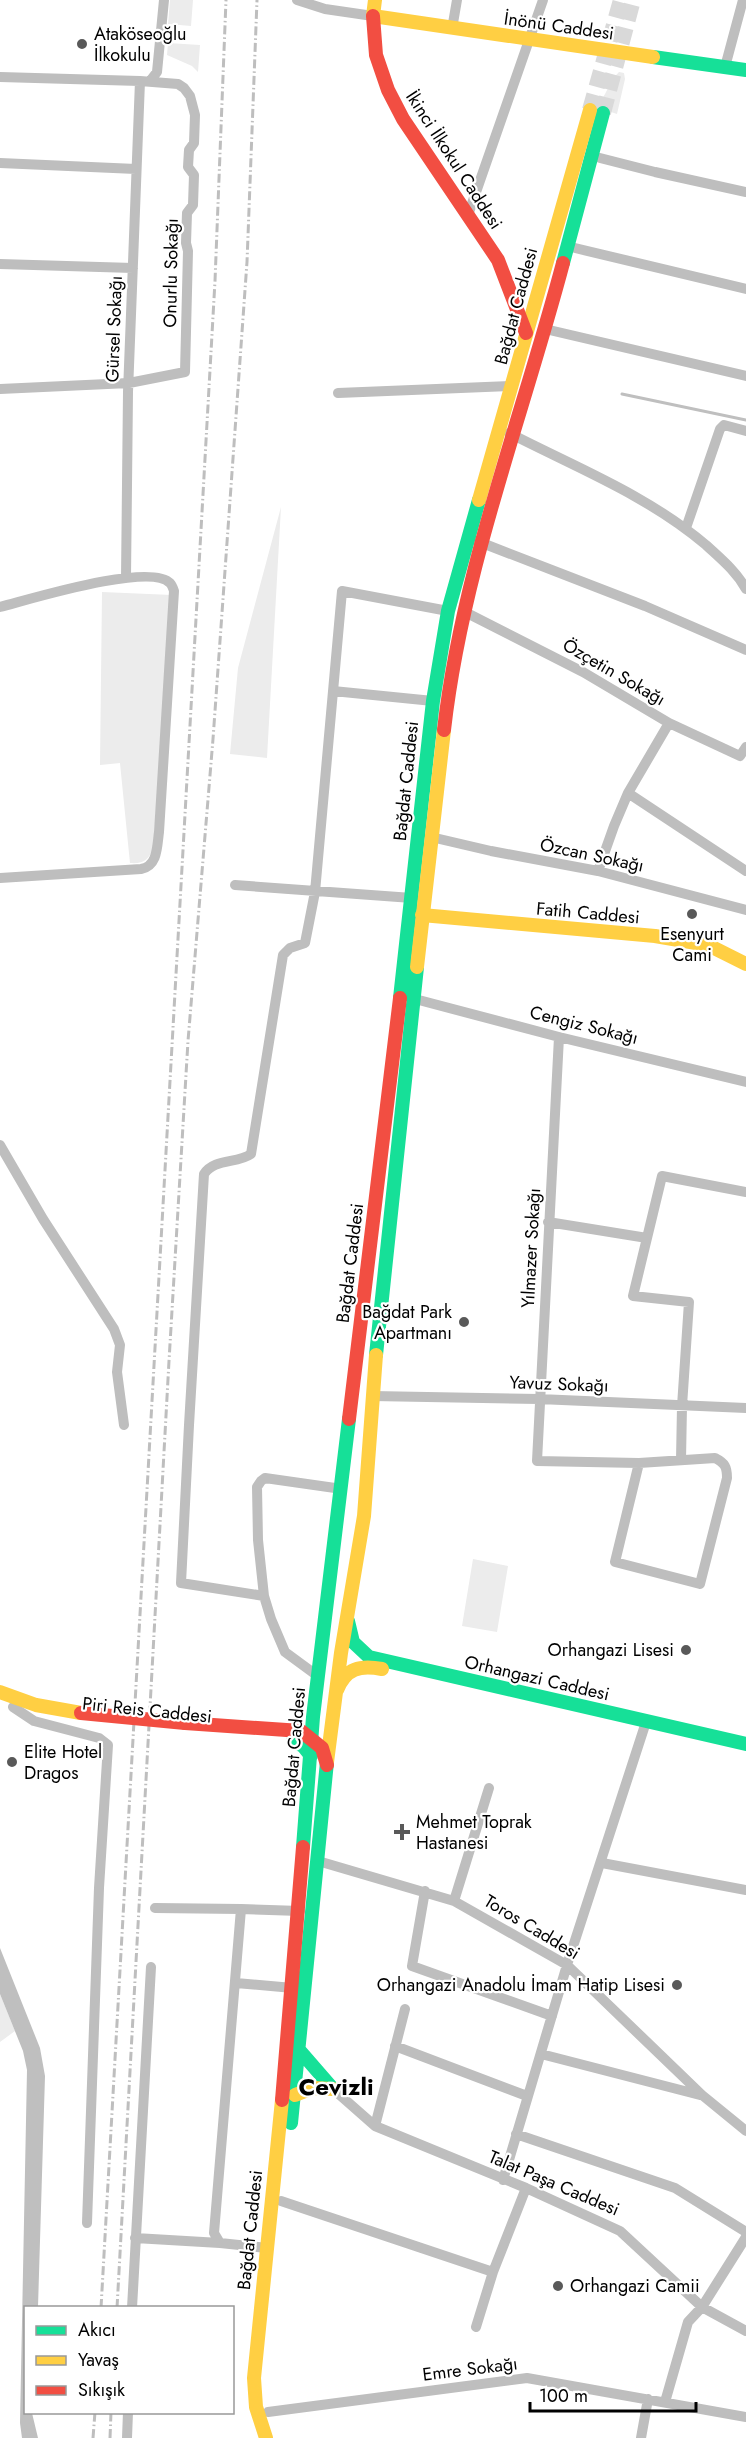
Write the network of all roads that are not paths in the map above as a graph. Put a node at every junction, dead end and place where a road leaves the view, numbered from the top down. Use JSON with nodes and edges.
{"nodes":[{"id":1,"x":164,"y":0,"type":"edge"},
{"id":2,"x":297,"y":0,"type":"edge"},
{"id":3,"x":375,"y":0,"type":"edge"},
{"id":4,"x":457,"y":0,"type":"edge"},
{"id":5,"x":543,"y":0,"type":"edge"},
{"id":6,"x":743,"y":0,"type":"edge"},
{"id":7,"x":373,"y":16,"type":"junction"},
{"id":8,"x":452,"y":29,"type":"junction"},
{"id":9,"x":530,"y":41,"type":"junction"},
{"id":10,"x":725,"y":67,"type":"junction"},
{"id":11,"x":746,"y":70,"type":"edge"},
{"id":12,"x":0,"y":78,"type":"edge"},
{"id":13,"x":145,"y":81,"type":"junction"},
{"id":14,"x":600,"y":158,"type":"dead end"},
{"id":15,"x":0,"y":163,"type":"edge"},
{"id":16,"x":136,"y":169,"type":"junction"},
{"id":17,"x":746,"y":192,"type":"edge"},
{"id":18,"x":468,"y":215,"type":"junction"},
{"id":19,"x":575,"y":248,"type":"dead end"},
{"id":20,"x":0,"y":264,"type":"edge"},
{"id":21,"x":133,"y":268,"type":"junction"},
{"id":22,"x":746,"y":289,"type":"edge"},
{"id":23,"x":545,"y":329,"type":"junction"},
{"id":24,"x":526,"y":333,"type":"junction"},
{"id":25,"x":746,"y":376,"type":"edge"},
{"id":26,"x":129,"y":383,"type":"junction"},
{"id":27,"x":513,"y":386,"type":"junction"},
{"id":28,"x":0,"y":389,"type":"edge"},
{"id":29,"x":338,"y":393,"type":"dead end"},
{"id":30,"x":500,"y":428,"type":"junction"},
{"id":31,"x":746,"y":431,"type":"edge"},
{"id":32,"x":513,"y":435,"type":"junction"},
{"id":33,"x":686,"y":528,"type":"junction"},
{"id":34,"x":467,"y":538,"type":"junction"},
{"id":35,"x":482,"y":543,"type":"junction"},
{"id":36,"x":126,"y":578,"type":"junction"},
{"id":37,"x":746,"y":589,"type":"edge"},
{"id":38,"x":0,"y":607,"type":"edge"},
{"id":39,"x":448,"y":611,"type":"junction"},
{"id":40,"x":463,"y":611,"type":"junction"},
{"id":41,"x":746,"y":650,"type":"edge"},
{"id":42,"x":333,"y":691,"type":"junction"},
{"id":43,"x":433,"y":701,"type":"junction"},
{"id":44,"x":669,"y":723,"type":"junction"},
{"id":45,"x":746,"y":747,"type":"edge"},
{"id":46,"x":628,"y":793,"type":"junction"},
{"id":47,"x":430,"y":837,"type":"junction"},
{"id":48,"x":598,"y":871,"type":"junction"},
{"id":49,"x":746,"y":871,"type":"edge"},
{"id":50,"x":0,"y":878,"type":"edge"},
{"id":51,"x":235,"y":885,"type":"dead end"},
{"id":52,"x":315,"y":892,"type":"junction"},
{"id":53,"x":412,"y":898,"type":"junction"},
{"id":54,"x":746,"y":910,"type":"edge"},
{"id":55,"x":422,"y":915,"type":"junction"},
{"id":56,"x":746,"y":964,"type":"edge"},
{"id":57,"x":415,"y":999,"type":"junction"},
{"id":58,"x":559,"y":1037,"type":"junction"},
{"id":59,"x":746,"y":1082,"type":"edge"},
{"id":60,"x":0,"y":1145,"type":"edge"},
{"id":61,"x":746,"y":1192,"type":"edge"},
{"id":62,"x":548,"y":1222,"type":"junction"},
{"id":63,"x":647,"y":1238,"type":"junction"},
{"id":64,"x":372,"y":1396,"type":"junction"},
{"id":65,"x":539,"y":1400,"type":"junction"},
{"id":66,"x":682,"y":1406,"type":"junction"},
{"id":67,"x":746,"y":1408,"type":"edge"},
{"id":68,"x":124,"y":1425,"type":"dead end"},
{"id":69,"x":345,"y":1451,"type":"junction"},
{"id":70,"x":681,"y":1460,"type":"junction"},
{"id":71,"x":367,"y":1461,"type":"junction"},
{"id":72,"x":639,"y":1464,"type":"junction"},
{"id":73,"x":342,"y":1489,"type":"junction"},
{"id":74,"x":339,"y":1508,"type":"junction"},
{"id":75,"x":364,"y":1516,"type":"junction"},
{"id":76,"x":264,"y":1596,"type":"junction"},
{"id":77,"x":347,"y":1616,"type":"junction"},
{"id":78,"x":326,"y":1627,"type":"junction"},
{"id":79,"x":341,"y":1653,"type":"junction"},
{"id":80,"x":365,"y":1665,"type":"junction"},
{"id":81,"x":318,"y":1677,"type":"junction"},
{"id":82,"x":0,"y":1692,"type":"edge"},
{"id":83,"x":336,"y":1693,"type":"junction"},
{"id":84,"x":0,"y":1701,"type":"edge"},
{"id":85,"x":13,"y":1707,"type":"junction"},
{"id":86,"x":81,"y":1717,"type":"junction"},
{"id":87,"x":333,"y":1720,"type":"junction"},
{"id":88,"x":646,"y":1726,"type":"junction"},
{"id":89,"x":302,"y":1737,"type":"junction"},
{"id":90,"x":746,"y":1744,"type":"edge"},
{"id":91,"x":746,"y":1753,"type":"edge"},
{"id":92,"x":327,"y":1765,"type":"junction"},
{"id":93,"x":489,"y":1788,"type":"dead end"},
{"id":94,"x":318,"y":1861,"type":"junction"},
{"id":95,"x":602,"y":1863,"type":"junction"},
{"id":96,"x":746,"y":1890,"type":"edge"},
{"id":97,"x":425,"y":1892,"type":"junction"},
{"id":98,"x":454,"y":1901,"type":"junction"},
{"id":99,"x":155,"y":1908,"type":"dead end"},
{"id":100,"x":241,"y":1909,"type":"junction"},
{"id":101,"x":300,"y":1911,"type":"junction"},
{"id":102,"x":567,"y":1965,"type":"junction"},
{"id":103,"x":151,"y":1967,"type":"dead end"},
{"id":104,"x":236,"y":1983,"type":"junction"},
{"id":105,"x":293,"y":1988,"type":"junction"},
{"id":106,"x":405,"y":2009,"type":"dead end"},
{"id":107,"x":552,"y":2016,"type":"junction"},
{"id":108,"x":395,"y":2046,"type":"junction"},
{"id":109,"x":300,"y":2051,"type":"junction"},
{"id":110,"x":541,"y":2054,"type":"junction"},
{"id":111,"x":333,"y":2089,"type":"junction"},
{"id":112,"x":295,"y":2095,"type":"junction"},
{"id":113,"x":702,"y":2095,"type":"junction"},
{"id":114,"x":527,"y":2096,"type":"junction"},
{"id":115,"x":375,"y":2126,"type":"junction"},
{"id":116,"x":746,"y":2131,"type":"edge"},
{"id":117,"x":516,"y":2134,"type":"junction"},
{"id":118,"x":503,"y":2180,"type":"junction"},
{"id":119,"x":526,"y":2188,"type":"junction"},
{"id":120,"x":281,"y":2201,"type":"junction"},
{"id":121,"x":87,"y":2223,"type":"dead end"},
{"id":122,"x":746,"y":2232,"type":"edge"},
{"id":123,"x":746,"y":2237,"type":"edge"},
{"id":124,"x":135,"y":2238,"type":"junction"},
{"id":125,"x":220,"y":2243,"type":"junction"},
{"id":126,"x":267,"y":2248,"type":"junction"},
{"id":127,"x":493,"y":2272,"type":"junction"},
{"id":128,"x":132,"y":2306,"type":"edge"},
{"id":129,"x":702,"y":2307,"type":"junction"},
{"id":130,"x":476,"y":2327,"type":"dead end"},
{"id":131,"x":746,"y":2331,"type":"edge"},
{"id":132,"x":648,"y":2399,"type":"junction"},
{"id":133,"x":665,"y":2402,"type":"junction"},
{"id":134,"x":267,"y":2412,"type":"junction"},
{"id":135,"x":128,"y":2414,"type":"edge"},
{"id":136,"x":746,"y":2417,"type":"edge"},
{"id":137,"x":127,"y":2438,"type":"edge"},
{"id":138,"x":267,"y":2438,"type":"edge"},
{"id":139,"x":277,"y":2438,"type":"edge"},
{"id":140,"x":641,"y":2438,"type":"edge"}],
"edges":[{"from":1,"to":13,"type":"street","name":"Gürsel Sokağı"},
{"from":2,"to":7,"type":"street","name":"İnönü Caddesi"},
{"from":3,"to":7,"type":"main road","name":"İkinci İlkokul Caddesi"},
{"from":4,"to":8,"type":"street"},
{"from":5,"to":9,"type":"street"},
{"from":6,"to":10,"type":"street"},
{"from":7,"to":8,"type":"main road","name":"İnönü Caddesi"},
{"from":7,"to":18,"type":"main road","name":"İkinci İlkokul Caddesi"},
{"from":8,"to":9,"type":"main road","name":"İnönü Caddesi"},
{"from":9,"to":10,"type":"main road","name":"İnönü Caddesi"},
{"from":9,"to":18,"type":"street"},
{"from":10,"to":11,"type":"main road","name":"İnönü Caddesi"},
{"from":12,"to":13,"type":"street"},
{"from":13,"to":16,"type":"street","name":"Gürsel Sokağı"},
{"from":13,"to":26,"type":"street","name":"Onurlu Sokağı"},
{"from":14,"to":17,"type":"street"},
{"from":15,"to":16,"type":"street"},
{"from":16,"to":21,"type":"street","name":"Gürsel Sokağı"},
{"from":18,"to":24,"type":"main road","name":"İkinci İlkokul Caddesi"},
{"from":19,"to":22,"type":"street"},
{"from":20,"to":21,"type":"street"},
{"from":21,"to":26,"type":"street","name":"Gürsel Sokağı"},
{"from":23,"to":24,"type":"main road","name":"Bağdat Caddesi"},
{"from":23,"to":25,"type":"street"},
{"from":23,"to":32,"type":"main road","name":"Bağdat Caddesi"},
{"from":24,"to":27,"type":"main road","name":"Bağdat Caddesi"},
{"from":26,"to":28,"type":"street"},
{"from":26,"to":36,"type":"street","name":"Gürsel Sokağı"},
{"from":27,"to":29,"type":"street"},
{"from":27,"to":30,"type":"main road","name":"Bağdat Caddesi"},
{"from":30,"to":32,"type":"street"},
{"from":30,"to":34,"type":"main road","name":"Bağdat Caddesi"},
{"from":31,"to":33,"type":"street"},
{"from":32,"to":33,"type":"street"},
{"from":32,"to":35,"type":"main road","name":"Bağdat Caddesi"},
{"from":33,"to":37,"type":"street"},
{"from":34,"to":35,"type":"street"},
{"from":34,"to":39,"type":"main road","name":"Bağdat Caddesi"},
{"from":35,"to":40,"type":"main road","name":"Bağdat Caddesi"},
{"from":35,"to":41,"type":"street"},
{"from":36,"to":38,"type":"street"},
{"from":36,"to":50,"type":"street"},
{"from":39,"to":42,"type":"street"},
{"from":39,"to":43,"type":"main road","name":"Bağdat Caddesi"},
{"from":40,"to":44,"type":"street","name":"Özçetin Sokağı"},
{"from":40,"to":47,"type":"main road","name":"Bağdat Caddesi"},
{"from":42,"to":43,"type":"street"},
{"from":42,"to":52,"type":"street"},
{"from":43,"to":53,"type":"main road","name":"Bağdat Caddesi"},
{"from":44,"to":45,"type":"street","name":"Özçetin Sokağı"},
{"from":44,"to":46,"type":"street"},
{"from":46,"to":48,"type":"street"},
{"from":46,"to":49,"type":"street"},
{"from":47,"to":48,"type":"street","name":"Özcan Sokağı"},
{"from":47,"to":55,"type":"main road","name":"Bağdat Caddesi"},
{"from":48,"to":54,"type":"street","name":"Özcan Sokağı"},
{"from":51,"to":52,"type":"street"},
{"from":52,"to":53,"type":"street"},
{"from":52,"to":76,"type":"street"},
{"from":53,"to":69,"type":"main road","name":"Bağdat Caddesi"},
{"from":55,"to":56,"type":"main road","name":"Fatih Caddesi"},
{"from":55,"to":57,"type":"main road","name":"Bağdat Caddesi"},
{"from":57,"to":58,"type":"street","name":"Cengiz Sokağı"},
{"from":57,"to":64,"type":"main road","name":"Bağdat Caddesi"},
{"from":58,"to":59,"type":"street","name":"Cengiz Sokağı"},
{"from":58,"to":62,"type":"street","name":"Yılmazer Sokağı"},
{"from":60,"to":68,"type":"street"},
{"from":61,"to":63,"type":"street"},
{"from":62,"to":63,"type":"street"},
{"from":62,"to":65,"type":"street","name":"Yılmazer Sokağı"},
{"from":63,"to":66,"type":"street"},
{"from":64,"to":65,"type":"street","name":"Yavuz Sokağı"},
{"from":64,"to":71,"type":"main road","name":"Bağdat Caddesi"},
{"from":65,"to":66,"type":"street","name":"Yavuz Sokağı"},
{"from":65,"to":72,"type":"street","name":"Yılmazer Sokağı"},
{"from":66,"to":67,"type":"street","name":"Yavuz Sokağı"},
{"from":66,"to":70,"type":"street"},
{"from":69,"to":71,"type":"main road"},
{"from":69,"to":73,"type":"main road","name":"Bağdat Caddesi"},
{"from":70,"to":72,"type":"street"},
{"from":70,"to":72,"type":"street"},
{"from":71,"to":75,"type":"main road","name":"Bağdat Caddesi"},
{"from":73,"to":74,"type":"main road","name":"Bağdat Caddesi"},
{"from":73,"to":76,"type":"street"},
{"from":74,"to":75,"type":"main road"},
{"from":74,"to":78,"type":"main road","name":"Bağdat Caddesi"},
{"from":75,"to":77,"type":"main road","name":"Bağdat Caddesi"},
{"from":76,"to":81,"type":"street"},
{"from":77,"to":79,"type":"main road","name":"Bağdat Caddesi"},
{"from":77,"to":88,"type":"main road","name":"Orhangazi Caddesi"},
{"from":78,"to":79,"type":"main road"},
{"from":78,"to":81,"type":"main road","name":"Bağdat Caddesi"},
{"from":79,"to":80,"type":"main road","name":"Orhangazi Caddesi"},
{"from":79,"to":83,"type":"main road","name":"Bağdat Caddesi"},
{"from":80,"to":83,"type":"main road"},
{"from":80,"to":88,"type":"main road","name":"Orhangazi Caddesi"},
{"from":81,"to":89,"type":"main road","name":"Bağdat Caddesi"},
{"from":82,"to":86,"type":"main road","name":"Piri Reis Caddesi"},
{"from":83,"to":87,"type":"main road","name":"Bağdat Caddesi"},
{"from":84,"to":85,"type":"main road","name":"Piri Reis Caddesi"},
{"from":85,"to":86,"type":"main road","name":"Piri Reis Caddesi"},
{"from":85,"to":121,"type":"street"},
{"from":86,"to":89,"type":"main road","name":"Piri Reis Caddesi","bridge":true},
{"from":87,"to":89,"type":"main road"},
{"from":87,"to":92,"type":"main road","name":"Bağdat Caddesi"},
{"from":88,"to":90,"type":"main road","name":"Orhangazi Caddesi"},
{"from":88,"to":91,"type":"main road","name":"Orhangazi Caddesi"},
{"from":88,"to":95,"type":"street"},
{"from":89,"to":92,"type":"main road"},
{"from":89,"to":101,"type":"main road","name":"Bağdat Caddesi"},
{"from":92,"to":94,"type":"main road","name":"Bağdat Caddesi"},
{"from":93,"to":98,"type":"street"},
{"from":94,"to":97,"type":"street","name":"Toros Caddesi"},
{"from":94,"to":109,"type":"main road","name":"Bağdat Caddesi"},
{"from":95,"to":96,"type":"street"},
{"from":95,"to":102,"type":"street"},
{"from":97,"to":98,"type":"street","name":"Toros Caddesi"},
{"from":97,"to":107,"type":"street"},
{"from":98,"to":102,"type":"street","name":"Toros Caddesi"},
{"from":99,"to":100,"type":"street"},
{"from":100,"to":101,"type":"street"},
{"from":100,"to":104,"type":"street"},
{"from":101,"to":105,"type":"main road","name":"Bağdat Caddesi"},
{"from":102,"to":107,"type":"street"},
{"from":102,"to":113,"type":"street","name":"Toros Caddesi"},
{"from":103,"to":124,"type":"street"},
{"from":104,"to":105,"type":"street"},
{"from":104,"to":125,"type":"street"},
{"from":105,"to":126,"type":"main road","name":"Bağdat Caddesi"},
{"from":106,"to":108,"type":"street"},
{"from":107,"to":110,"type":"street"},
{"from":108,"to":114,"type":"street"},
{"from":108,"to":115,"type":"street"},
{"from":109,"to":111,"type":"main road","name":"Talat Paşa Caddesi"},
{"from":109,"to":112,"type":"main road","name":"Bağdat Caddesi"},
{"from":110,"to":113,"type":"street"},
{"from":110,"to":114,"type":"street"},
{"from":111,"to":112,"type":"main road"},
{"from":111,"to":115,"type":"street","name":"Talat Paşa Caddesi"},
{"from":112,"to":120,"type":"main road","name":"Bağdat Caddesi"},
{"from":113,"to":116,"type":"street","name":"Toros Caddesi"},
{"from":114,"to":117,"type":"street"},
{"from":115,"to":118,"type":"street","name":"Talat Paşa Caddesi"},
{"from":117,"to":118,"type":"street"},
{"from":117,"to":122,"type":"street"},
{"from":118,"to":119,"type":"street","name":"Talat Paşa Caddesi"},
{"from":119,"to":127,"type":"street"},
{"from":119,"to":129,"type":"street","name":"Talat Paşa Caddesi"},
{"from":120,"to":127,"type":"street"},
{"from":120,"to":134,"type":"main road","name":"Bağdat Caddesi"},
{"from":123,"to":129,"type":"street"},
{"from":124,"to":125,"type":"street"},
{"from":124,"to":128,"type":"street"},
{"from":125,"to":126,"type":"street"},
{"from":126,"to":138,"type":"main road","name":"Bağdat Caddesi"},
{"from":127,"to":130,"type":"street"},
{"from":129,"to":131,"type":"street","name":"Talat Paşa Caddesi"},
{"from":129,"to":133,"type":"street"},
{"from":132,"to":133,"type":"street","name":"Emre Sokağı"},
{"from":132,"to":134,"type":"street","name":"Emre Sokağı"},
{"from":132,"to":140,"type":"street"},
{"from":133,"to":136,"type":"street","name":"Emre Sokağı"},
{"from":134,"to":139,"type":"main road","name":"Bağdat Caddesi"},
{"from":135,"to":137,"type":"street"}]}
